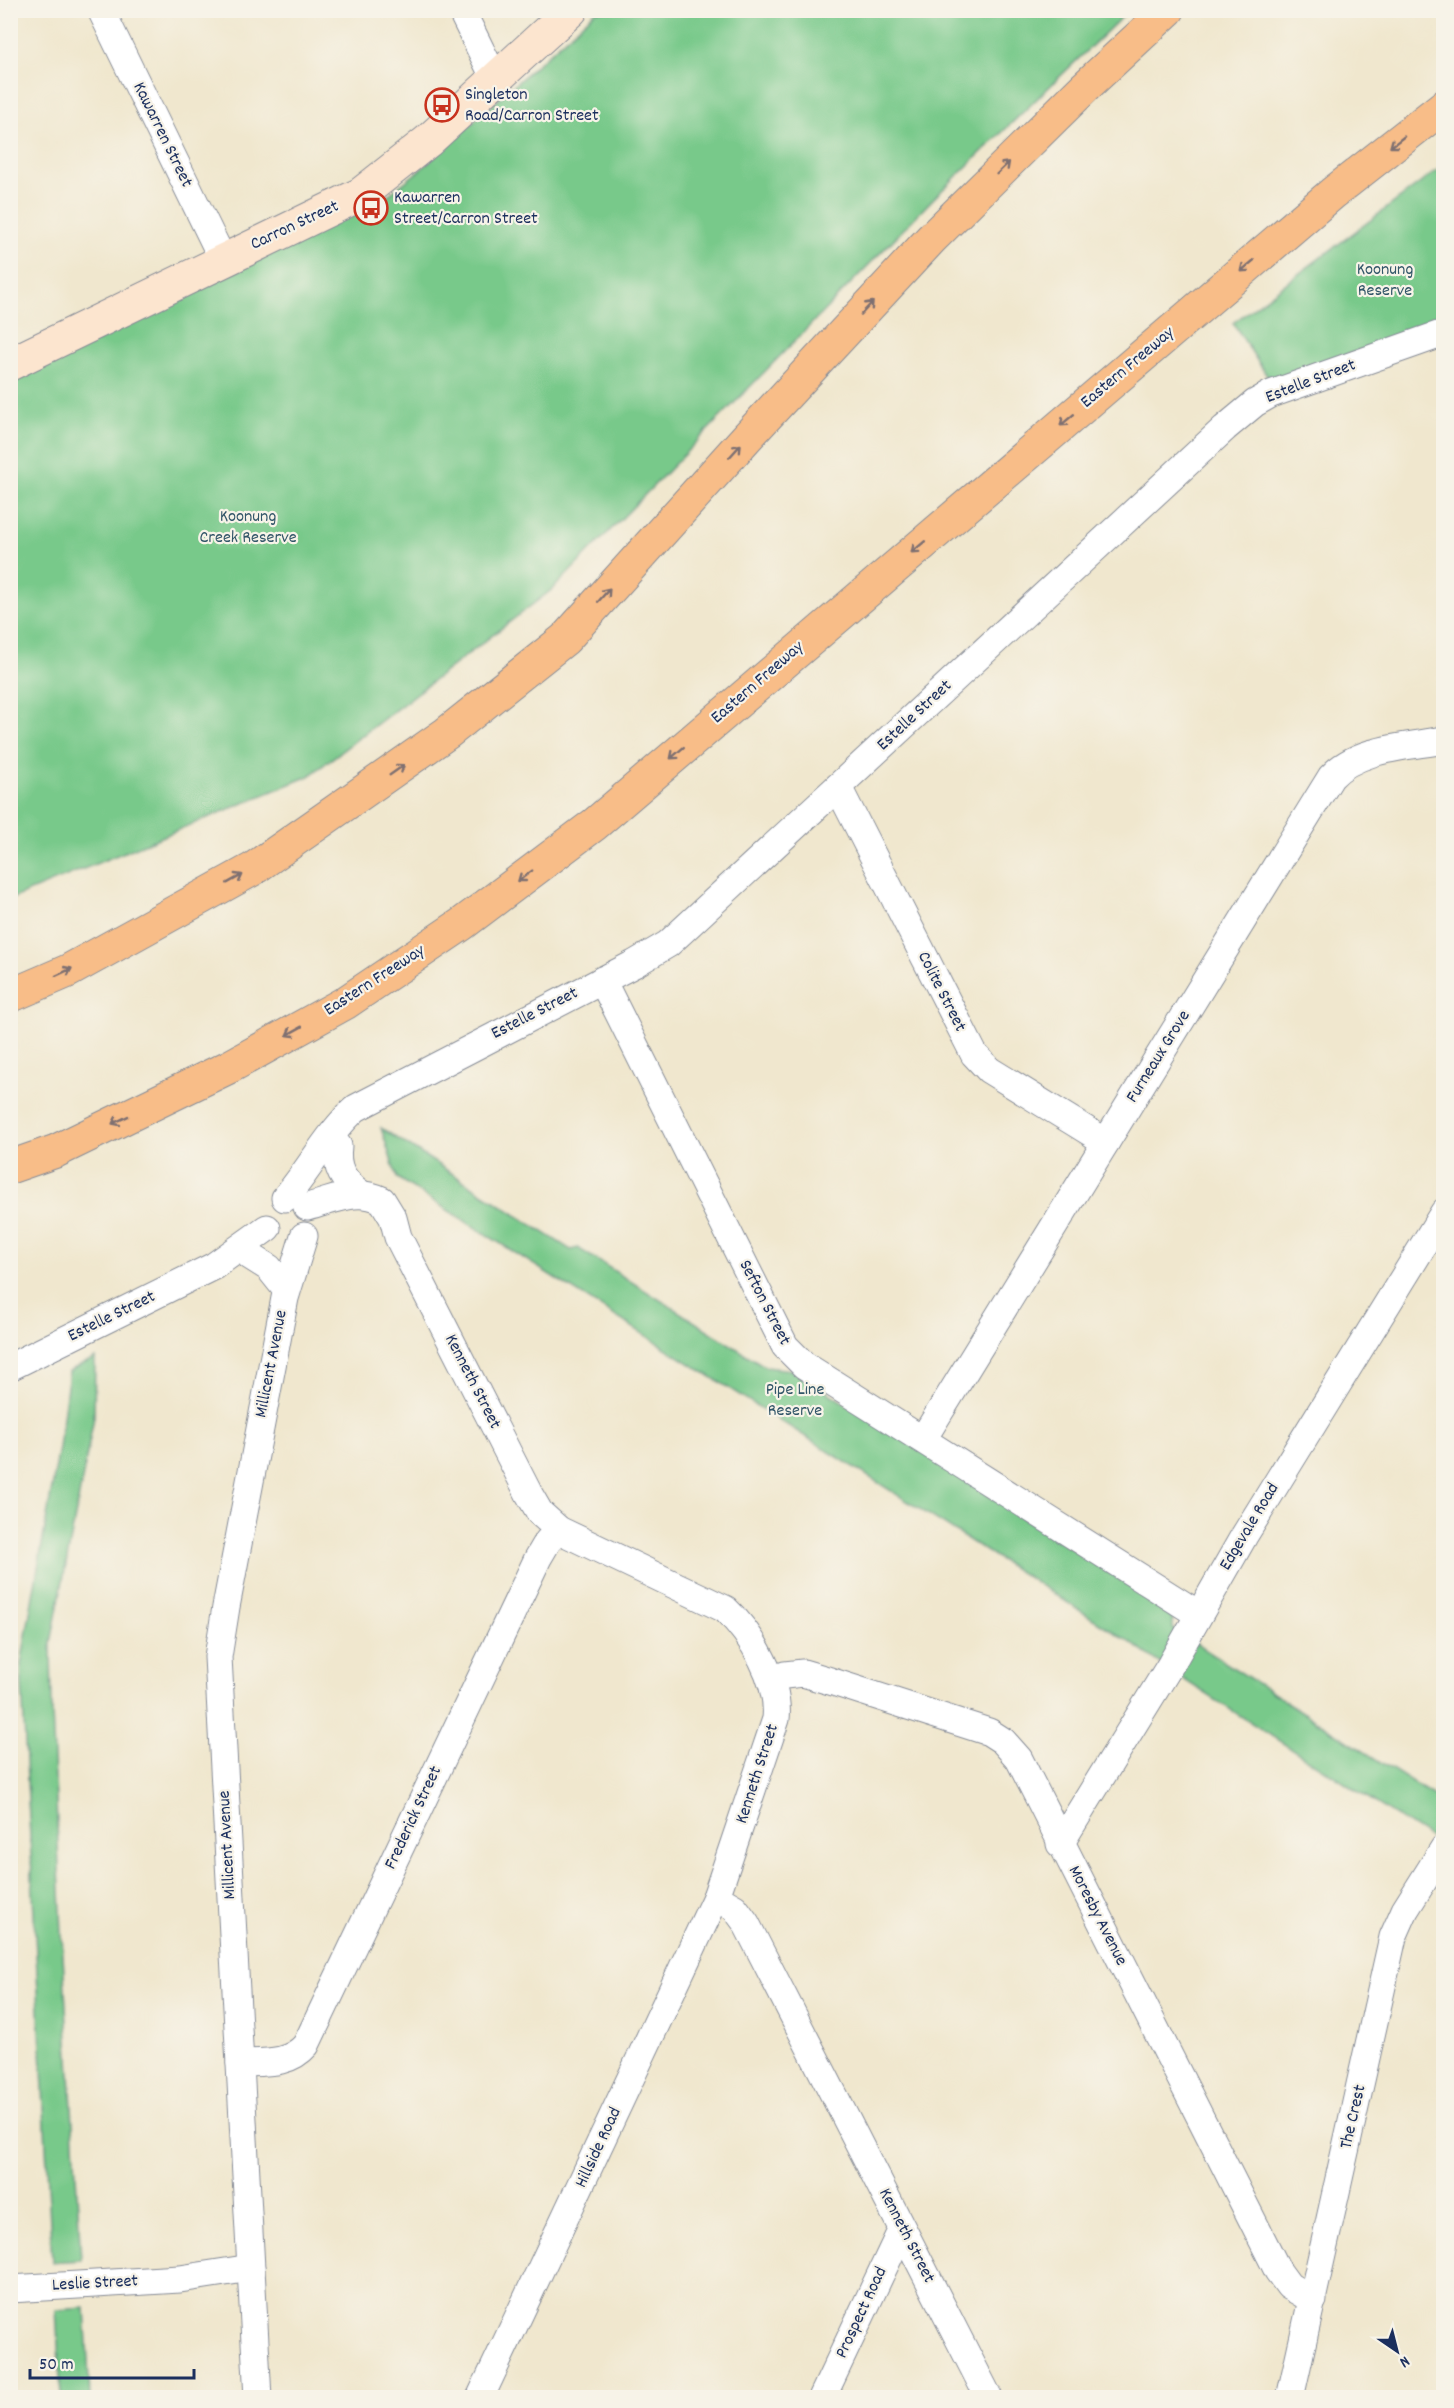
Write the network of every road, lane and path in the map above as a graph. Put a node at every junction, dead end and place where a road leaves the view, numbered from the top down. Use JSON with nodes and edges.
{"nodes":[{"id":1,"x":101,"y":10,"type":"edge"},
{"id":2,"x":461,"y":10,"type":"edge"},
{"id":3,"x":571,"y":10,"type":"edge"},
{"id":4,"x":1168,"y":10,"type":"edge"},
{"id":5,"x":495,"y":79,"type":"junction"},
{"id":6,"x":1443,"y":106,"type":"edge"},
{"id":7,"x":223,"y":260,"type":"junction"},
{"id":8,"x":1443,"y":333,"type":"edge"},
{"id":9,"x":10,"y":364,"type":"edge"},
{"id":10,"x":1443,"y":740,"type":"edge"},
{"id":11,"x":838,"y":787,"type":"junction"},
{"id":12,"x":602,"y":980,"type":"junction"},
{"id":13,"x":10,"y":996,"type":"edge"},
{"id":14,"x":378,"y":1096,"type":"junction"},
{"id":15,"x":1106,"y":1142,"type":"junction"},
{"id":16,"x":338,"y":1146,"type":"junction"},
{"id":17,"x":10,"y":1167,"type":"edge"},
{"id":18,"x":361,"y":1194,"type":"junction"},
{"id":19,"x":1443,"y":1212,"type":"edge"},
{"id":20,"x":292,"y":1223,"type":"junction"},
{"id":21,"x":398,"y":1237,"type":"junction"},
{"id":22,"x":250,"y":1257,"type":"junction"},
{"id":23,"x":214,"y":1266,"type":"junction"},
{"id":24,"x":285,"y":1293,"type":"junction"},
{"id":25,"x":10,"y":1367,"type":"edge"},
{"id":26,"x":922,"y":1439,"type":"junction"},
{"id":27,"x":559,"y":1530,"type":"junction"},
{"id":28,"x":1198,"y":1614,"type":"junction"},
{"id":29,"x":771,"y":1680,"type":"junction"},
{"id":30,"x":1060,"y":1844,"type":"junction"},
{"id":31,"x":1443,"y":1848,"type":"edge"},
{"id":32,"x":716,"y":1897,"type":"junction"},
{"id":33,"x":240,"y":2063,"type":"junction"},
{"id":34,"x":902,"y":2229,"type":"junction"},
{"id":35,"x":251,"y":2275,"type":"junction"},
{"id":36,"x":10,"y":2289,"type":"edge"},
{"id":37,"x":1313,"y":2300,"type":"junction"},
{"id":38,"x":258,"y":2397,"type":"edge"},
{"id":39,"x":480,"y":2397,"type":"edge"},
{"id":40,"x":822,"y":2397,"type":"edge"},
{"id":41,"x":989,"y":2397,"type":"edge"},
{"id":42,"x":1290,"y":2397,"type":"edge"}],
"edges":[{"from":1,"to":7,"type":"street","name":"Kawarren Street"},
{"from":2,"to":5,"type":"street"},
{"from":3,"to":5,"type":"street","name":"Carron Street"},
{"from":13,"to":4,"type":"highway","one_way":true},
{"from":5,"to":7,"type":"street","name":"Carron Street"},
{"from":6,"to":17,"type":"highway","name":"Eastern Freeway","one_way":true},
{"from":7,"to":9,"type":"street","name":"Carron Street"},
{"from":8,"to":11,"type":"street","name":"Estelle Street"},
{"from":10,"to":15,"type":"street","name":"Furneaux Grove"},
{"from":11,"to":12,"type":"street","name":"Estelle Street"},
{"from":11,"to":15,"type":"street","name":"Colite Street"},
{"from":12,"to":14,"type":"street","name":"Estelle Street"},
{"from":12,"to":26,"type":"street","name":"Sefton Street"},
{"from":14,"to":16,"type":"street","name":"Estelle Street"},
{"from":14,"to":20,"type":"street","name":"Estelle Street"},
{"from":15,"to":26,"type":"street","name":"Furneaux Grove"},
{"from":16,"to":18,"type":"street"},
{"from":16,"to":20,"type":"street","name":"Estelle Street"},
{"from":18,"to":20,"type":"street"},
{"from":18,"to":21,"type":"street","name":"Kenneth Street"},
{"from":19,"to":28,"type":"street","name":"Edgevale Road"},
{"from":20,"to":21,"type":"street","name":"Kenneth Street"},
{"from":20,"to":22,"type":"street","name":"Estelle Street"},
{"from":20,"to":23,"type":"street","name":"Estelle Street"},
{"from":20,"to":24,"type":"street","name":"Millicent Avenue"},
{"from":21,"to":27,"type":"street","name":"Kenneth Street"},
{"from":22,"to":23,"type":"street","name":"Estelle Street"},
{"from":22,"to":24,"type":"street","name":"Millicent Avenue"},
{"from":23,"to":25,"type":"street","name":"Estelle Street"},
{"from":24,"to":33,"type":"street","name":"Millicent Avenue"},
{"from":26,"to":28,"type":"street","name":"Sefton Street"},
{"from":27,"to":29,"type":"street","name":"Kenneth Street"},
{"from":27,"to":33,"type":"street","name":"Frederick Street"},
{"from":28,"to":30,"type":"street","name":"Edgevale Road"},
{"from":29,"to":30,"type":"street","name":"Moresby Avenue"},
{"from":29,"to":32,"type":"street","name":"Kenneth Street"},
{"from":30,"to":37,"type":"street","name":"Moresby Avenue"},
{"from":31,"to":37,"type":"street","name":"The Crest"},
{"from":32,"to":34,"type":"street","name":"Kenneth Street"},
{"from":32,"to":39,"type":"street","name":"Hillside Road"},
{"from":33,"to":35,"type":"street","name":"Millicent Avenue"},
{"from":34,"to":40,"type":"street","name":"Prospect Road"},
{"from":34,"to":41,"type":"street","name":"Kenneth Street"},
{"from":35,"to":36,"type":"street","name":"Leslie Street"},
{"from":35,"to":38,"type":"street","name":"Millicent Avenue"},
{"from":37,"to":42,"type":"street","name":"The Crest"}]}
